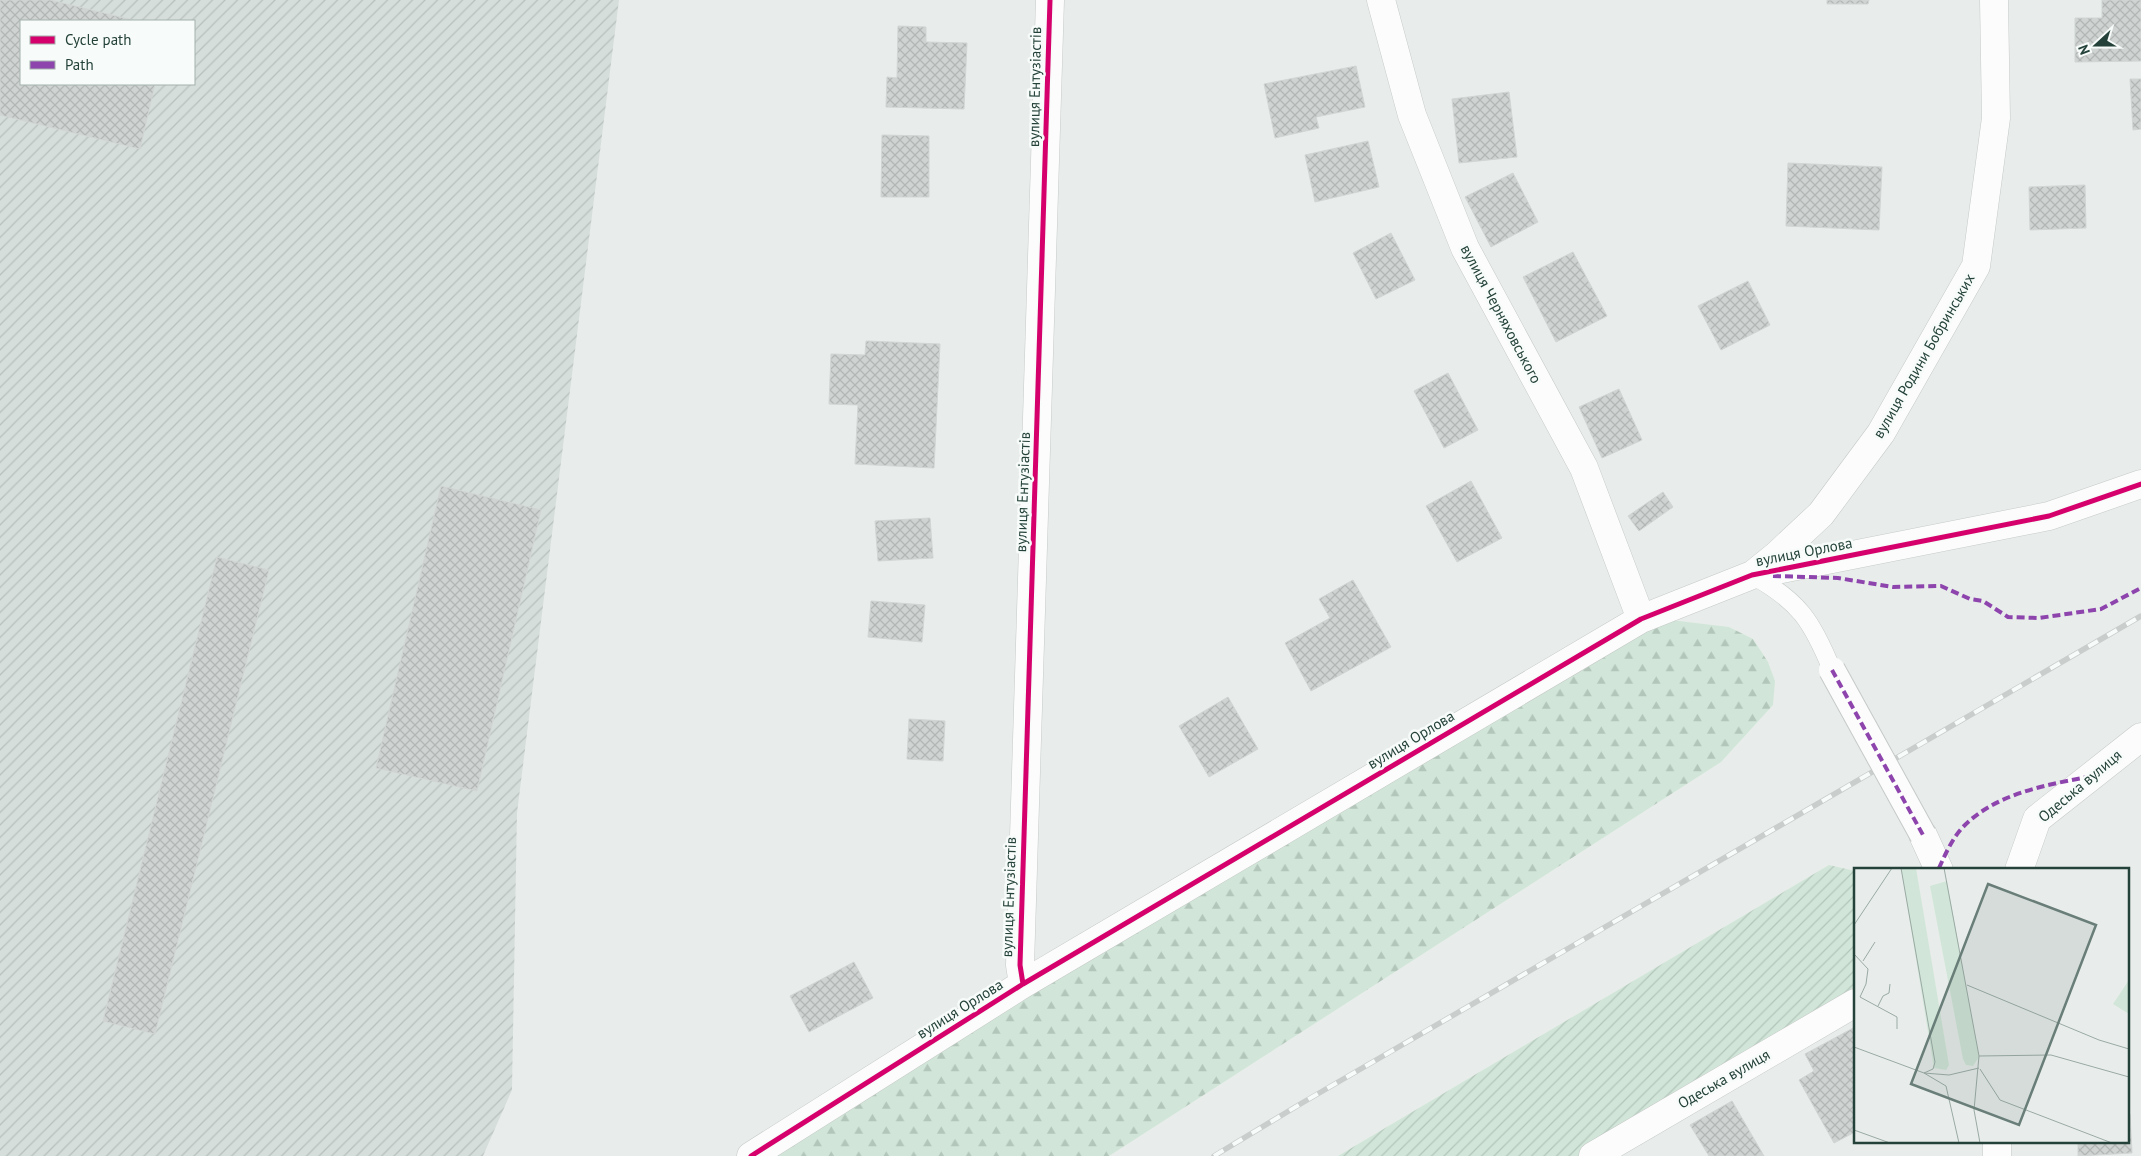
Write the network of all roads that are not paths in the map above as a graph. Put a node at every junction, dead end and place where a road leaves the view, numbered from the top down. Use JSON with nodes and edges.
{"nodes":[{"id":1,"x":1050,"y":0,"type":"edge"},
{"id":2,"x":1382,"y":0,"type":"edge"},
{"id":3,"x":1994,"y":0,"type":"edge"},
{"id":4,"x":2141,"y":484,"type":"edge"},
{"id":5,"x":1752,"y":575,"type":"junction"},
{"id":6,"x":1641,"y":619,"type":"junction"},
{"id":7,"x":1832,"y":670,"type":"joint"},
{"id":8,"x":2141,"y":737,"type":"edge"},
{"id":9,"x":1922,"y":835,"type":"joint"},
{"id":10,"x":1938,"y":868,"type":"edge"},
{"id":11,"x":2019,"y":868,"type":"edge"},
{"id":12,"x":1023,"y":984,"type":"junction"},
{"id":13,"x":1854,"y":1004,"type":"edge"},
{"id":14,"x":751,"y":1156,"type":"edge"},
{"id":15,"x":1593,"y":1156,"type":"edge"}],
"edges":[{"from":1,"to":12,"type":"street","name":"вулиця Ентузіастів"},
{"from":2,"to":6,"type":"street","name":"вулиця Черняховського"},
{"from":3,"to":5,"type":"street","name":"вулиця Родини Бобринських"},
{"from":4,"to":5,"type":"street","name":"вулиця Орлова"},
{"from":5,"to":6,"type":"street","name":"вулиця Орлова"},
{"from":5,"to":7,"type":"lane"},
{"from":6,"to":12,"type":"street","name":"вулиця Орлова"},
{"from":7,"to":9,"type":"street","bridge":true},
{"from":8,"to":11,"type":"street","name":"Одеська вулиця"},
{"from":9,"to":10,"type":"street"},
{"from":12,"to":14,"type":"street","name":"вулиця Орлова"},
{"from":13,"to":15,"type":"street","name":"Одеська вулиця"}]}
